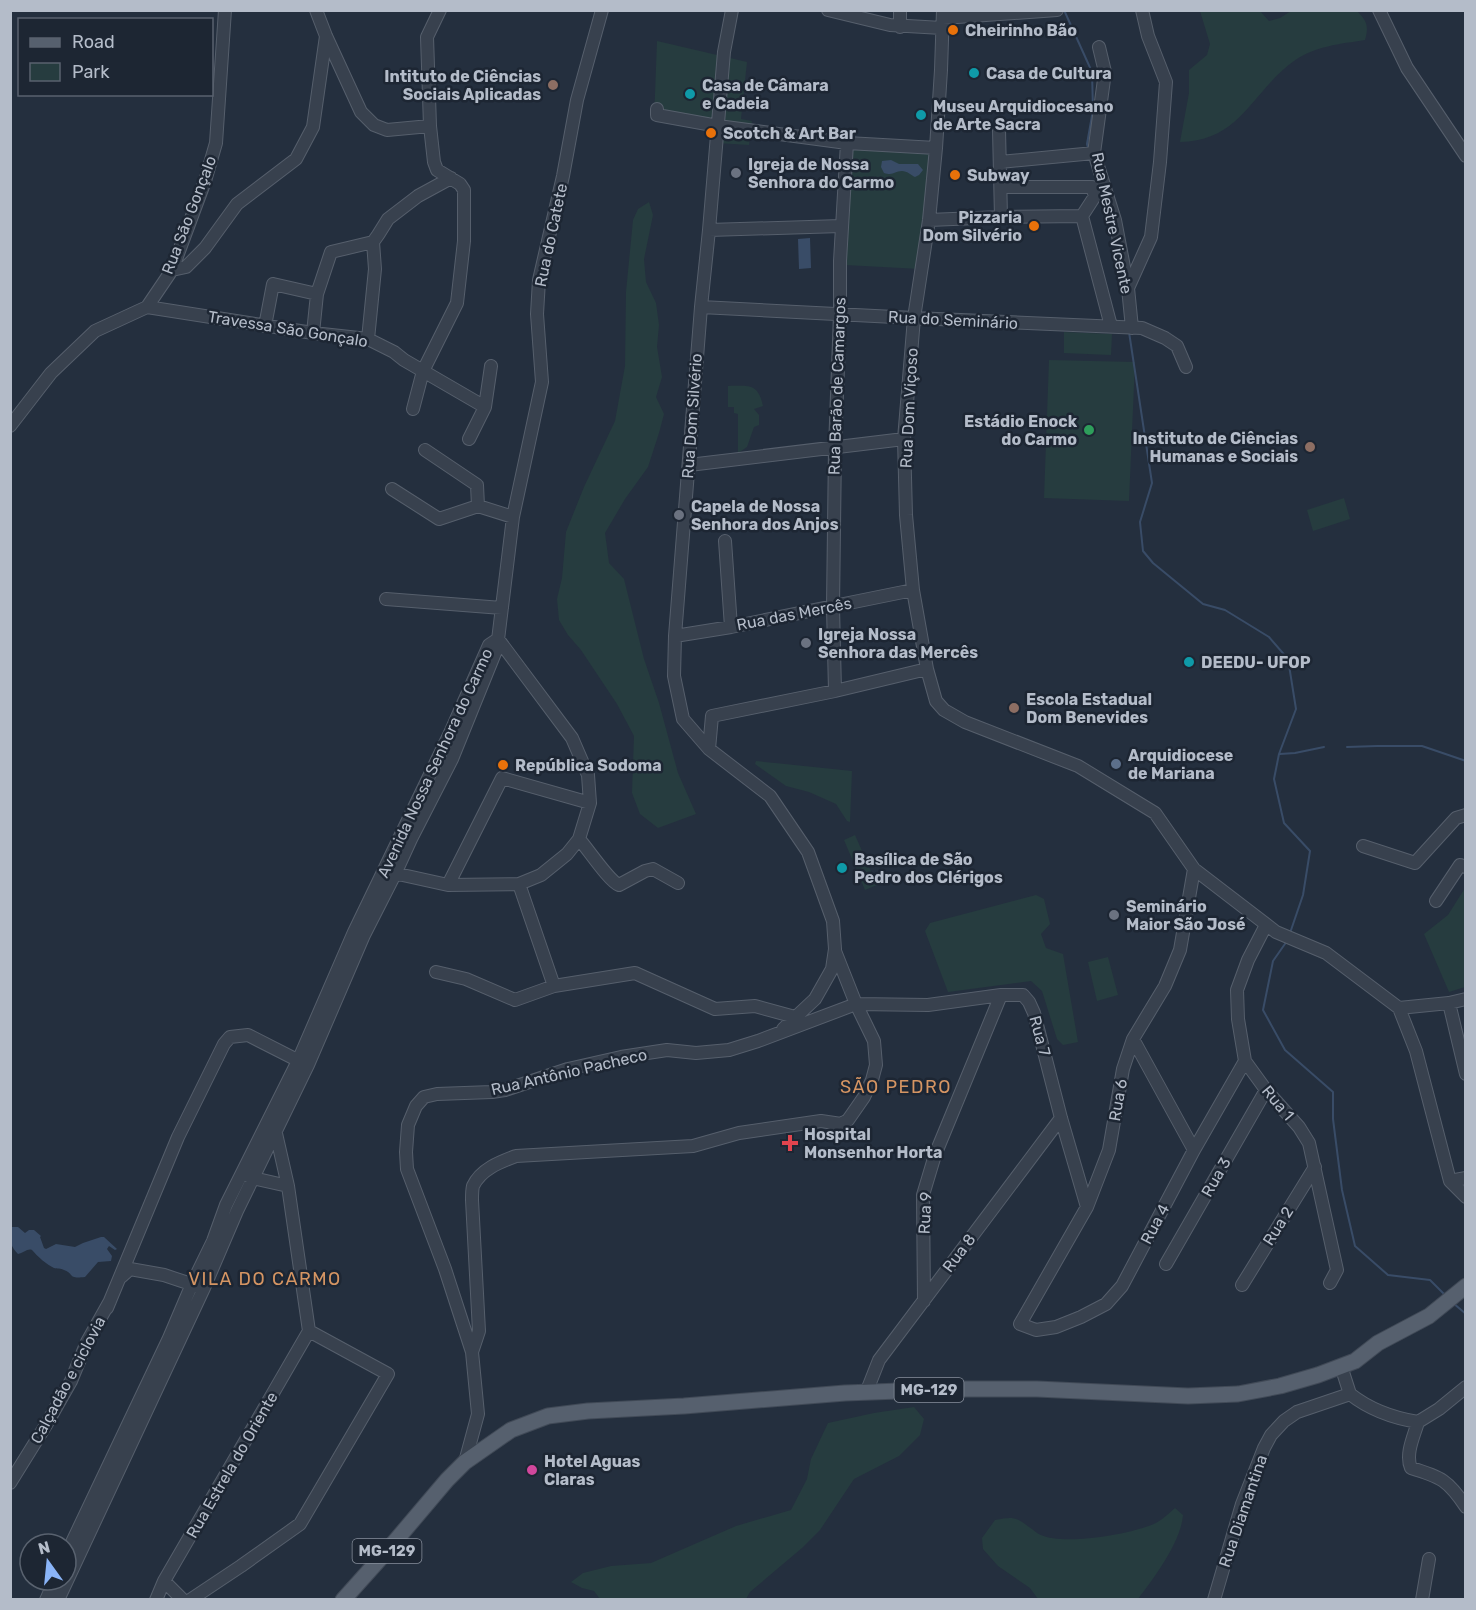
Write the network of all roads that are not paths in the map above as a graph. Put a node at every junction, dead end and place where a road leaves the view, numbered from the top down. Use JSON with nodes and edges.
{"nodes":[{"id":1,"x":225,"y":10,"type":"edge"},
{"id":2,"x":316,"y":10,"type":"edge"},
{"id":3,"x":440,"y":10,"type":"edge"},
{"id":4,"x":602,"y":10,"type":"edge"},
{"id":5,"x":732,"y":10,"type":"edge"},
{"id":6,"x":828,"y":10,"type":"edge"},
{"id":7,"x":900,"y":10,"type":"edge"},
{"id":8,"x":1057,"y":10,"type":"edge"},
{"id":9,"x":1142,"y":10,"type":"edge"},
{"id":10,"x":1379,"y":10,"type":"edge"},
{"id":11,"x":1052,"y":11,"type":"edge"},
{"id":12,"x":943,"y":19,"type":"edge"},
{"id":13,"x":900,"y":27,"type":"junction"},
{"id":14,"x":326,"y":36,"type":"junction"},
{"id":15,"x":1099,"y":47,"type":"dead end"},
{"id":16,"x":657,"y":109,"type":"dead end"},
{"id":17,"x":430,"y":126,"type":"junction"},
{"id":18,"x":718,"y":126,"type":"junction"},
{"id":19,"x":999,"y":130,"type":"dead end"},
{"id":20,"x":847,"y":143,"type":"junction"},
{"id":21,"x":936,"y":148,"type":"junction"},
{"id":22,"x":1094,"y":153,"type":"junction"},
{"id":23,"x":1466,"y":156,"type":"edge"},
{"id":24,"x":1000,"y":162,"type":"junction"},
{"id":25,"x":451,"y":178,"type":"junction"},
{"id":26,"x":1001,"y":187,"type":"junction"},
{"id":27,"x":1001,"y":216,"type":"junction"},
{"id":28,"x":1082,"y":216,"type":"junction"},
{"id":29,"x":929,"y":220,"type":"junction"},
{"id":30,"x":841,"y":226,"type":"junction"},
{"id":31,"x":709,"y":230,"type":"junction"},
{"id":32,"x":373,"y":242,"type":"junction"},
{"id":33,"x":172,"y":270,"type":"junction"},
{"id":34,"x":1128,"y":288,"type":"junction"},
{"id":35,"x":317,"y":294,"type":"junction"},
{"id":36,"x":147,"y":306,"type":"junction"},
{"id":37,"x":701,"y":307,"type":"junction"},
{"id":38,"x":840,"y":314,"type":"junction"},
{"id":39,"x":914,"y":318,"type":"junction"},
{"id":40,"x":265,"y":326,"type":"junction"},
{"id":41,"x":1126,"y":327,"type":"junction"},
{"id":42,"x":313,"y":333,"type":"junction"},
{"id":43,"x":368,"y":339,"type":"junction"},
{"id":44,"x":491,"y":366,"type":"dead end"},
{"id":45,"x":1185,"y":367,"type":"dead end"},
{"id":46,"x":423,"y":371,"type":"junction"},
{"id":47,"x":485,"y":407,"type":"junction"},
{"id":48,"x":413,"y":409,"type":"dead end"},
{"id":49,"x":10,"y":426,"type":"edge"},
{"id":50,"x":469,"y":439,"type":"dead end"},
{"id":51,"x":904,"y":439,"type":"junction"},
{"id":52,"x":835,"y":448,"type":"junction"},
{"id":53,"x":425,"y":450,"type":"dead end"},
{"id":54,"x":689,"y":465,"type":"junction"},
{"id":55,"x":392,"y":489,"type":"dead end"},
{"id":56,"x":478,"y":506,"type":"junction"},
{"id":57,"x":513,"y":517,"type":"junction"},
{"id":58,"x":724,"y":540,"type":"dead end"},
{"id":59,"x":913,"y":590,"type":"junction"},
{"id":60,"x":386,"y":599,"type":"dead end"},
{"id":61,"x":833,"y":607,"type":"junction"},
{"id":62,"x":502,"y":608,"type":"junction"},
{"id":63,"x":731,"y":627,"type":"junction"},
{"id":64,"x":675,"y":636,"type":"junction"},
{"id":65,"x":498,"y":639,"type":"junction"},
{"id":66,"x":927,"y":669,"type":"junction"},
{"id":67,"x":835,"y":691,"type":"junction"},
{"id":68,"x":710,"y":749,"type":"junction"},
{"id":69,"x":440,"y":754,"type":"junction"},
{"id":70,"x":452,"y":759,"type":"junction"},
{"id":71,"x":753,"y":783,"type":"joint"},
{"id":72,"x":590,"y":803,"type":"junction"},
{"id":73,"x":1466,"y":815,"type":"edge"},
{"id":74,"x":579,"y":839,"type":"junction"},
{"id":75,"x":1363,"y":846,"type":"dead end"},
{"id":76,"x":1466,"y":867,"type":"edge"},
{"id":77,"x":1194,"y":869,"type":"junction"},
{"id":78,"x":390,"y":872,"type":"junction"},
{"id":79,"x":678,"y":883,"type":"dead end"},
{"id":80,"x":519,"y":884,"type":"junction"},
{"id":81,"x":448,"y":885,"type":"junction"},
{"id":82,"x":1437,"y":901,"type":"dead end"},
{"id":83,"x":1271,"y":928,"type":"junction"},
{"id":84,"x":835,"y":949,"type":"junction"},
{"id":85,"x":436,"y":972,"type":"dead end"},
{"id":86,"x":554,"y":986,"type":"junction"},
{"id":87,"x":1001,"y":995,"type":"junction"},
{"id":88,"x":1466,"y":999,"type":"edge"},
{"id":89,"x":1449,"y":1003,"type":"junction"},
{"id":90,"x":856,"y":1004,"type":"junction"},
{"id":91,"x":1399,"y":1008,"type":"junction"},
{"id":92,"x":795,"y":1017,"type":"junction"},
{"id":93,"x":779,"y":1032,"type":"junction"},
{"id":94,"x":1134,"y":1039,"type":"junction"},
{"id":95,"x":696,"y":1053,"type":"junction"},
{"id":96,"x":584,"y":1057,"type":"dead end"},
{"id":97,"x":1245,"y":1061,"type":"junction"},
{"id":98,"x":303,"y":1063,"type":"junction"},
{"id":99,"x":1466,"y":1074,"type":"edge"},
{"id":100,"x":1266,"y":1090,"type":"junction"},
{"id":101,"x":1061,"y":1118,"type":"junction"},
{"id":102,"x":271,"y":1127,"type":"junction"},
{"id":103,"x":1194,"y":1150,"type":"junction"},
{"id":104,"x":1315,"y":1167,"type":"junction"},
{"id":105,"x":248,"y":1176,"type":"junction"},
{"id":106,"x":1466,"y":1178,"type":"edge"},
{"id":107,"x":1450,"y":1181,"type":"junction"},
{"id":108,"x":288,"y":1186,"type":"junction"},
{"id":109,"x":1466,"y":1197,"type":"edge"},
{"id":110,"x":1086,"y":1207,"type":"junction"},
{"id":111,"x":1166,"y":1264,"type":"dead end"},
{"id":112,"x":1330,"y":1284,"type":"dead end"},
{"id":113,"x":198,"y":1286,"type":"junction"},
{"id":114,"x":1242,"y":1286,"type":"dead end"},
{"id":115,"x":1464,"y":1288,"type":"edge"},
{"id":116,"x":924,"y":1301,"type":"junction"},
{"id":117,"x":107,"y":1308,"type":"junction"},
{"id":118,"x":1020,"y":1324,"type":"joint"},
{"id":119,"x":309,"y":1331,"type":"junction"},
{"id":120,"x":472,"y":1352,"type":"junction"},
{"id":121,"x":1341,"y":1366,"type":"junction"},
{"id":122,"x":1466,"y":1387,"type":"edge"},
{"id":123,"x":866,"y":1392,"type":"junction"},
{"id":124,"x":1350,"y":1394,"type":"junction"},
{"id":125,"x":1418,"y":1422,"type":"junction"},
{"id":126,"x":465,"y":1462,"type":"junction"},
{"id":127,"x":10,"y":1483,"type":"edge"},
{"id":128,"x":1466,"y":1507,"type":"edge"},
{"id":129,"x":80,"y":1537,"type":"junction"},
{"id":130,"x":78,"y":1540,"type":"edge"},
{"id":131,"x":1429,"y":1559,"type":"dead end"},
{"id":132,"x":164,"y":1581,"type":"junction"},
{"id":133,"x":58,"y":1599,"type":"edge"},
{"id":134,"x":156,"y":1599,"type":"edge"},
{"id":135,"x":183,"y":1599,"type":"edge"},
{"id":136,"x":190,"y":1599,"type":"edge"},
{"id":137,"x":343,"y":1599,"type":"edge"},
{"id":138,"x":1214,"y":1599,"type":"edge"},
{"id":139,"x":1422,"y":1599,"type":"edge"}],
"edges":[{"from":1,"to":33,"type":"street","name":"Rua São Gonçalo"},
{"from":2,"to":14,"type":"street"},
{"from":3,"to":17,"type":"street"},
{"from":4,"to":57,"type":"street","name":"Rua do Catete"},
{"from":5,"to":18,"type":"street","name":"Rua Dom Silvério"},
{"from":6,"to":13,"type":"street"},
{"from":7,"to":13,"type":"street"},
{"from":8,"to":11,"type":"street"},
{"from":9,"to":34,"type":"street"},
{"from":10,"to":23,"type":"street"},
{"from":11,"to":12,"type":"street"},
{"from":12,"to":13,"type":"street"},
{"from":12,"to":21,"type":"street","name":"Rua Dom Viçoso"},
{"from":14,"to":17,"type":"street"},
{"from":14,"to":33,"type":"street"},
{"from":15,"to":22,"type":"street","name":"Rua Mestre Vicente"},
{"from":16,"to":18,"type":"street"},
{"from":17,"to":25,"type":"street"},
{"from":18,"to":20,"type":"street"},
{"from":18,"to":31,"type":"street","name":"Rua Dom Silvério"},
{"from":19,"to":24,"type":"street"},
{"from":20,"to":21,"type":"street"},
{"from":20,"to":30,"type":"street","name":"Rua Barão de Camargos"},
{"from":21,"to":29,"type":"street","name":"Rua Dom Viçoso"},
{"from":22,"to":24,"type":"street"},
{"from":22,"to":34,"type":"street","name":"Rua Mestre Vicente"},
{"from":24,"to":26,"type":"street"},
{"from":25,"to":32,"type":"street"},
{"from":25,"to":46,"type":"street"},
{"from":26,"to":27,"type":"street"},
{"from":26,"to":28,"type":"street"},
{"from":27,"to":28,"type":"street"},
{"from":27,"to":29,"type":"street"},
{"from":28,"to":41,"type":"street"},
{"from":29,"to":39,"type":"street","name":"Rua Dom Viçoso"},
{"from":30,"to":31,"type":"street"},
{"from":30,"to":38,"type":"street","name":"Rua Barão de Camargos"},
{"from":31,"to":37,"type":"street","name":"Rua Dom Silvério"},
{"from":32,"to":35,"type":"street"},
{"from":32,"to":43,"type":"street"},
{"from":33,"to":36,"type":"street","name":"Rua São Gonçalo"},
{"from":34,"to":41,"type":"street","name":"Rua Mestre Vicente"},
{"from":35,"to":40,"type":"street"},
{"from":35,"to":42,"type":"street"},
{"from":36,"to":40,"type":"street","name":"Travessa São Gonçalo"},
{"from":36,"to":49,"type":"street"},
{"from":37,"to":38,"type":"street","name":"Rua do Seminário"},
{"from":37,"to":54,"type":"street","name":"Rua Dom Silvério"},
{"from":38,"to":39,"type":"street","name":"Rua do Seminário"},
{"from":38,"to":52,"type":"street","name":"Rua Barão de Camargos"},
{"from":39,"to":41,"type":"street","name":"Rua do Seminário"},
{"from":39,"to":51,"type":"street","name":"Rua Dom Viçoso"},
{"from":40,"to":42,"type":"street","name":"Travessa São Gonçalo"},
{"from":41,"to":45,"type":"street","name":"Rua do Seminário"},
{"from":42,"to":43,"type":"street","name":"Travessa São Gonçalo"},
{"from":43,"to":46,"type":"street","name":"Travessa São Gonçalo"},
{"from":44,"to":47,"type":"street"},
{"from":46,"to":47,"type":"street","name":"Travessa São Gonçalo"},
{"from":46,"to":48,"type":"street"},
{"from":47,"to":50,"type":"street"},
{"from":51,"to":52,"type":"street"},
{"from":51,"to":59,"type":"street","name":"Rua Dom Viçoso"},
{"from":52,"to":54,"type":"street"},
{"from":52,"to":61,"type":"street","name":"Rua Barão de Camargos"},
{"from":53,"to":56,"type":"street"},
{"from":54,"to":64,"type":"street","name":"Rua Dom Silvério"},
{"from":55,"to":56,"type":"street"},
{"from":56,"to":57,"type":"street"},
{"from":57,"to":62,"type":"street","name":"Rua do Catete"},
{"from":58,"to":63,"type":"street"},
{"from":59,"to":61,"type":"street","name":"Rua das Mercês"},
{"from":59,"to":66,"type":"street","name":"Rua Dom Viçoso"},
{"from":60,"to":62,"type":"street"},
{"from":61,"to":63,"type":"street","name":"Rua das Mercês"},
{"from":61,"to":67,"type":"street","name":"Rua Barão de Camargos"},
{"from":62,"to":65,"type":"street","name":"Rua do Catete"},
{"from":63,"to":64,"type":"street","name":"Rua das Mercês"},
{"from":64,"to":68,"type":"street","name":"Rua Dom Silvério"},
{"from":65,"to":69,"type":"street","name":"Avenida Nossa Senhora do Carmo"},
{"from":65,"to":70,"type":"street","name":"Avenida Nossa Senhora do Carmo"},
{"from":65,"to":72,"type":"street"},
{"from":66,"to":67,"type":"street"},
{"from":66,"to":77,"type":"street","name":"Rua Dom Viçoso"},
{"from":67,"to":68,"type":"street"},
{"from":68,"to":71,"type":"street","name":"Rua Dom Silvério"},
{"from":69,"to":70,"type":"street"},
{"from":69,"to":78,"type":"street","name":"Avenida Nossa Senhora do Carmo"},
{"from":70,"to":78,"type":"street","name":"Avenida Nossa Senhora do Carmo"},
{"from":71,"to":84,"type":"street","name":"Rua Antônio Pacheco"},
{"from":72,"to":74,"type":"street"},
{"from":72,"to":81,"type":"street"},
{"from":73,"to":75,"type":"street"},
{"from":74,"to":79,"type":"street"},
{"from":74,"to":80,"type":"street"},
{"from":76,"to":82,"type":"street"},
{"from":77,"to":83,"type":"street","name":"Rua Dom Viçoso"},
{"from":77,"to":94,"type":"street","name":"Rua 6"},
{"from":78,"to":81,"type":"street"},
{"from":78,"to":98,"type":"street","name":"Avenida Nossa Senhora do Carmo"},
{"from":80,"to":81,"type":"street"},
{"from":80,"to":86,"type":"street"},
{"from":83,"to":91,"type":"street","name":"Rua Dom Viçoso"},
{"from":83,"to":97,"type":"street","name":"Rua 1"},
{"from":84,"to":90,"type":"street"},
{"from":84,"to":92,"type":"street","name":"Rua Antônio Pacheco"},
{"from":85,"to":86,"type":"street"},
{"from":86,"to":92,"type":"street"},
{"from":87,"to":90,"type":"street","name":"Rua 7"},
{"from":87,"to":101,"type":"street","name":"Rua 7"},
{"from":87,"to":116,"type":"street","name":"Rua 9"},
{"from":88,"to":89,"type":"street"},
{"from":89,"to":91,"type":"street"},
{"from":89,"to":99,"type":"street"},
{"from":90,"to":93,"type":"street","name":"Rua Antônio Pacheco"},
{"from":90,"to":120,"type":"street"},
{"from":91,"to":107,"type":"street"},
{"from":92,"to":93,"type":"street","name":"Rua Antônio Pacheco"},
{"from":93,"to":95,"type":"street","name":"Rua Antônio Pacheco"},
{"from":94,"to":103,"type":"street"},
{"from":94,"to":110,"type":"street","name":"Rua 6"},
{"from":95,"to":96,"type":"street","name":"Rua Antônio Pacheco"},
{"from":95,"to":120,"type":"street","name":"Rua Antônio Pacheco"},
{"from":97,"to":100,"type":"street","name":"Rua 1"},
{"from":97,"to":103,"type":"street","name":"Rua 4"},
{"from":98,"to":102,"type":"street","name":"Avenida Nossa Senhora do Carmo"},
{"from":98,"to":117,"type":"street"},
{"from":100,"to":104,"type":"street","name":"Rua 1"},
{"from":100,"to":111,"type":"street","name":"Rua 3"},
{"from":101,"to":110,"type":"street","name":"Rua 7"},
{"from":101,"to":116,"type":"street","name":"Rua 8"},
{"from":102,"to":105,"type":"street","name":"Avenida Nossa Senhora do Carmo"},
{"from":102,"to":108,"type":"street"},
{"from":103,"to":118,"type":"street","name":"Rua 4"},
{"from":104,"to":112,"type":"street","name":"Rua 1"},
{"from":104,"to":114,"type":"street","name":"Rua 2"},
{"from":105,"to":108,"type":"street"},
{"from":105,"to":113,"type":"street","name":"Avenida Nossa Senhora do Carmo"},
{"from":106,"to":107,"type":"street"},
{"from":107,"to":109,"type":"street"},
{"from":108,"to":119,"type":"street"},
{"from":110,"to":118,"type":"street","name":"Rua 6"},
{"from":113,"to":117,"type":"street"},
{"from":113,"to":129,"type":"street","name":"Avenida Nossa Senhora do Carmo"},
{"from":115,"to":121,"type":"main road","number":"MG-129"},
{"from":116,"to":123,"type":"street","name":"Rua 8"},
{"from":117,"to":127,"type":"street","name":"Calçadão e ciclovia"},
{"from":119,"to":132,"type":"street","name":"Rua Estrela do Oriente"},
{"from":119,"to":136,"type":"street"},
{"from":120,"to":126,"type":"street"},
{"from":121,"to":123,"type":"main road","number":"MG-129"},
{"from":121,"to":124,"type":"street"},
{"from":122,"to":125,"type":"street"},
{"from":123,"to":126,"type":"main road","number":"MG-129"},
{"from":124,"to":125,"type":"street"},
{"from":124,"to":138,"type":"street","name":"Rua Diamantina"},
{"from":125,"to":128,"type":"street"},
{"from":126,"to":137,"type":"main road","number":"MG-129"},
{"from":129,"to":130,"type":"street","name":"Avenida Nossa Senhora do Carmo"},
{"from":129,"to":133,"type":"street","name":"Avenida Nossa Senhora do Carmo"},
{"from":131,"to":139,"type":"street"},
{"from":132,"to":134,"type":"street","name":"Rua Estrela do Oriente"},
{"from":132,"to":135,"type":"street"}]}
